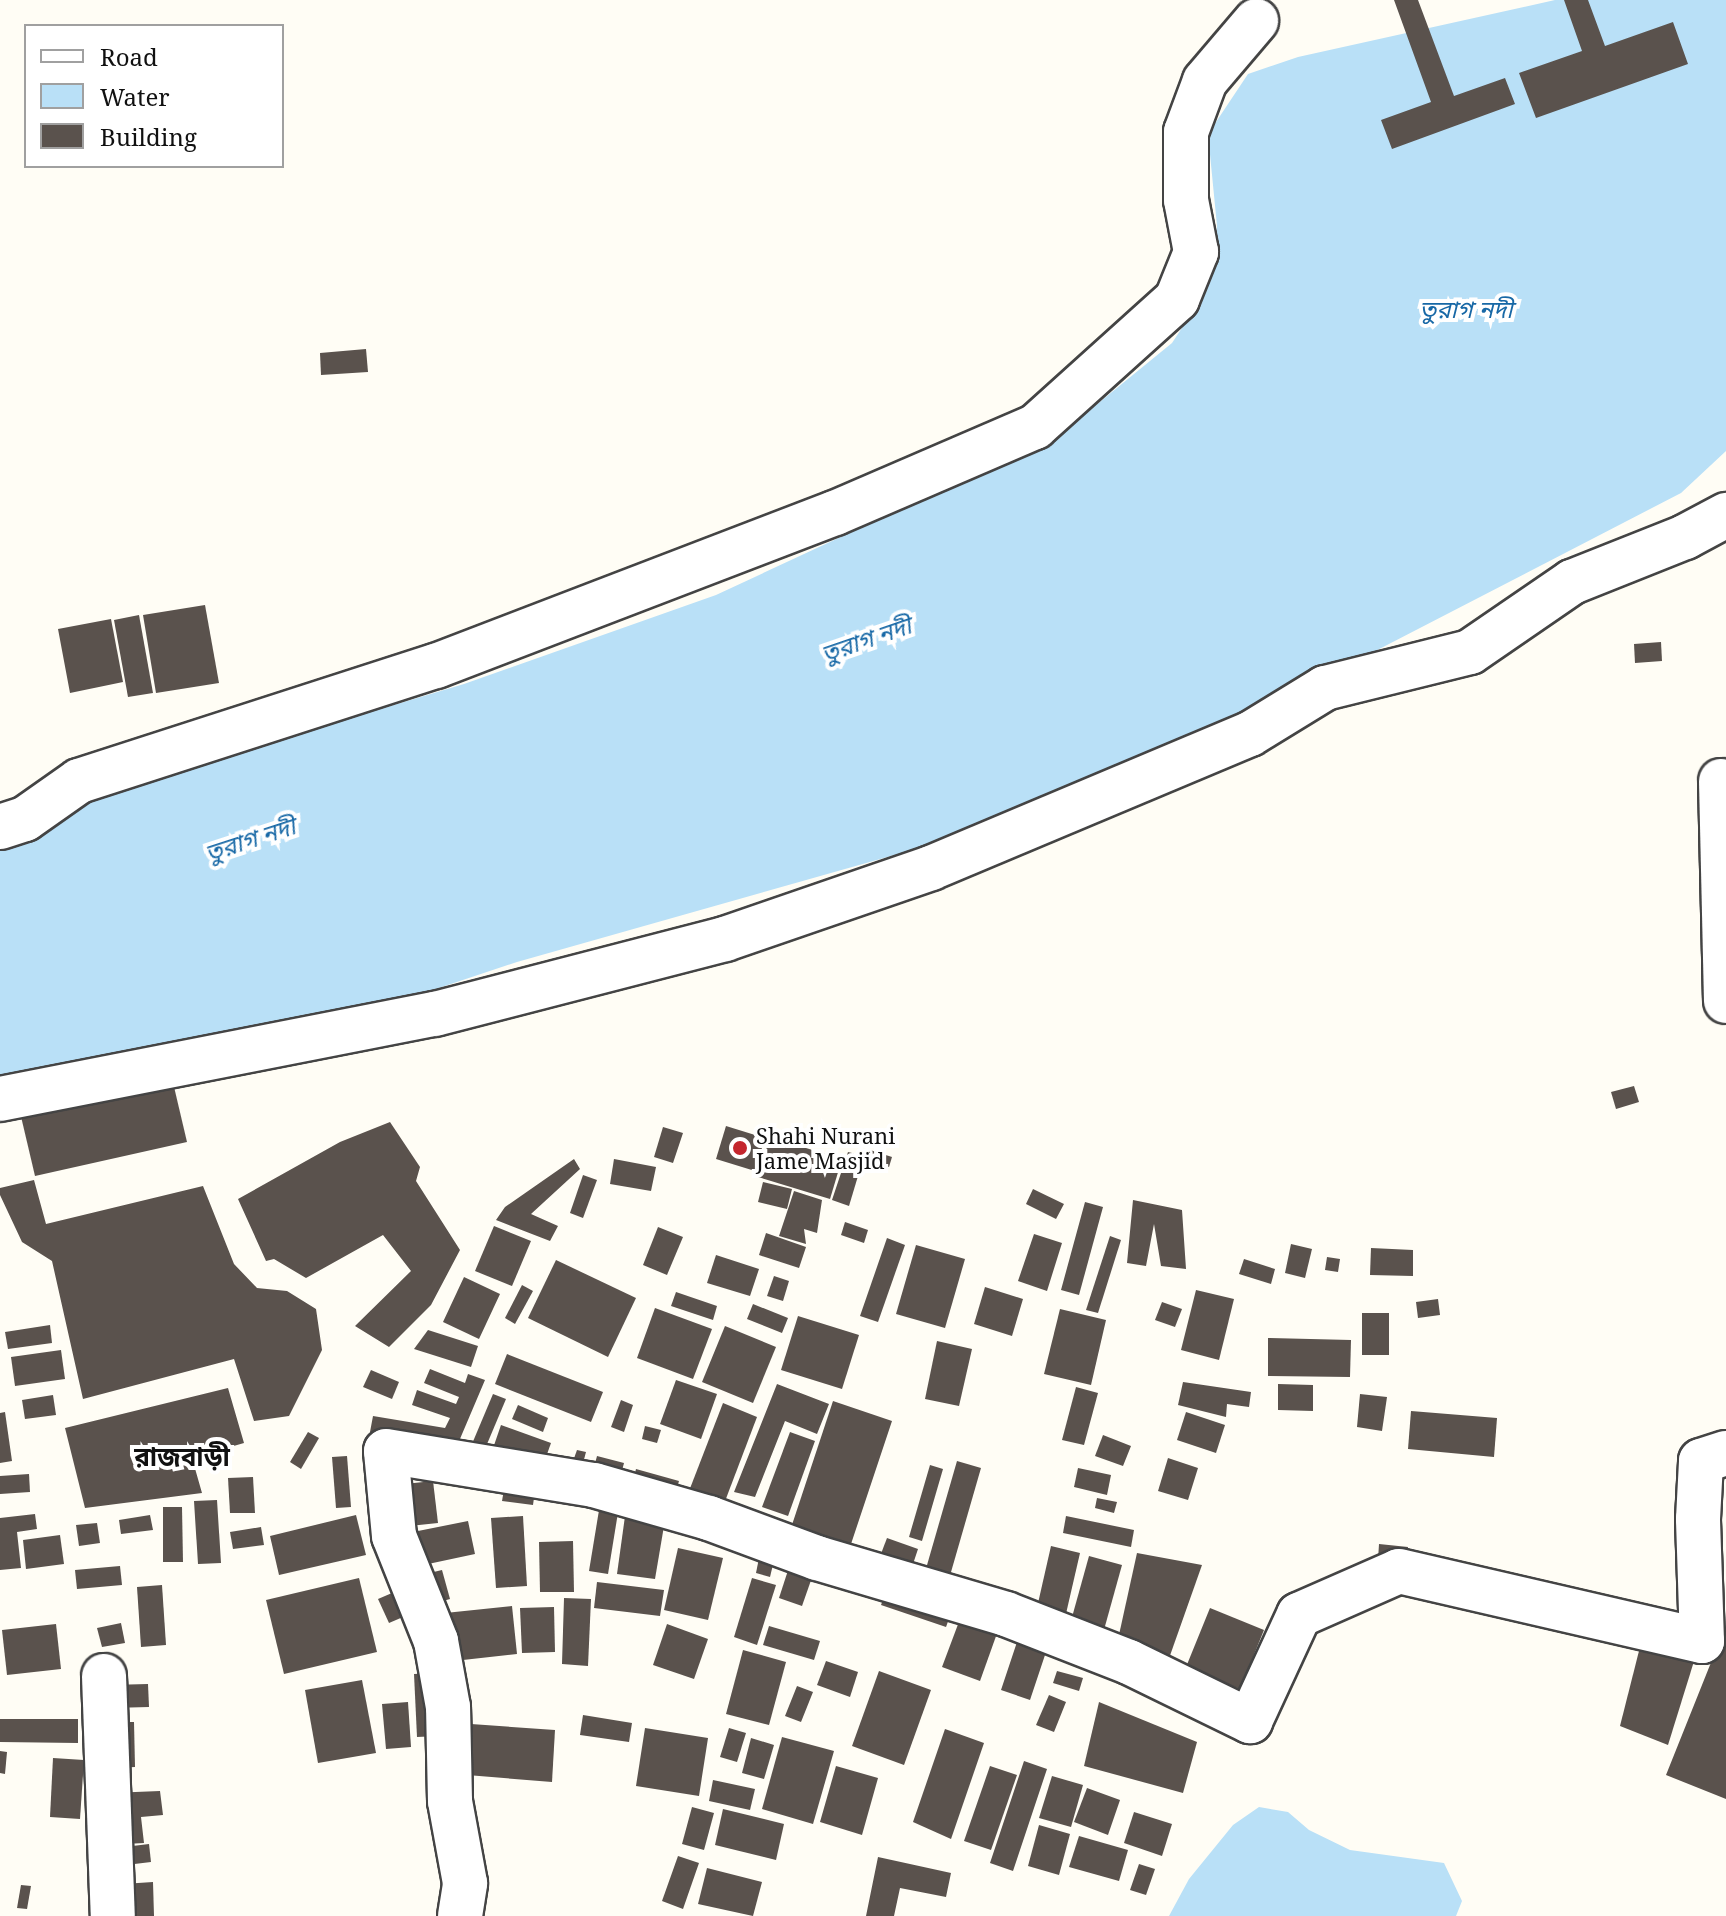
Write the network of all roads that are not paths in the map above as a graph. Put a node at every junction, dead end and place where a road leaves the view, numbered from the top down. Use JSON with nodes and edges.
{"nodes":[{"id":1,"x":1256,"y":21,"type":"dead end"},
{"id":2,"x":1726,"y":515,"type":"edge"},
{"id":3,"x":1721,"y":781,"type":"dead end"},
{"id":4,"x":0,"y":827,"type":"edge"},
{"id":5,"x":1726,"y":1001,"type":"edge"},
{"id":6,"x":0,"y":1099,"type":"edge"},
{"id":7,"x":1726,"y":1453,"type":"edge"},
{"id":8,"x":1714,"y":1629,"type":"edge"},
{"id":9,"x":104,"y":1676,"type":"dead end"},
{"id":10,"x":113,"y":1916,"type":"edge"},
{"id":11,"x":460,"y":1916,"type":"edge"}],
"edges":[{"from":1,"to":4,"type":"street"},
{"from":2,"to":6,"type":"street"},
{"from":3,"to":5,"type":"street"},
{"from":7,"to":8,"type":"street"},
{"from":8,"to":11,"type":"street"},
{"from":9,"to":10,"type":"street"}]}
